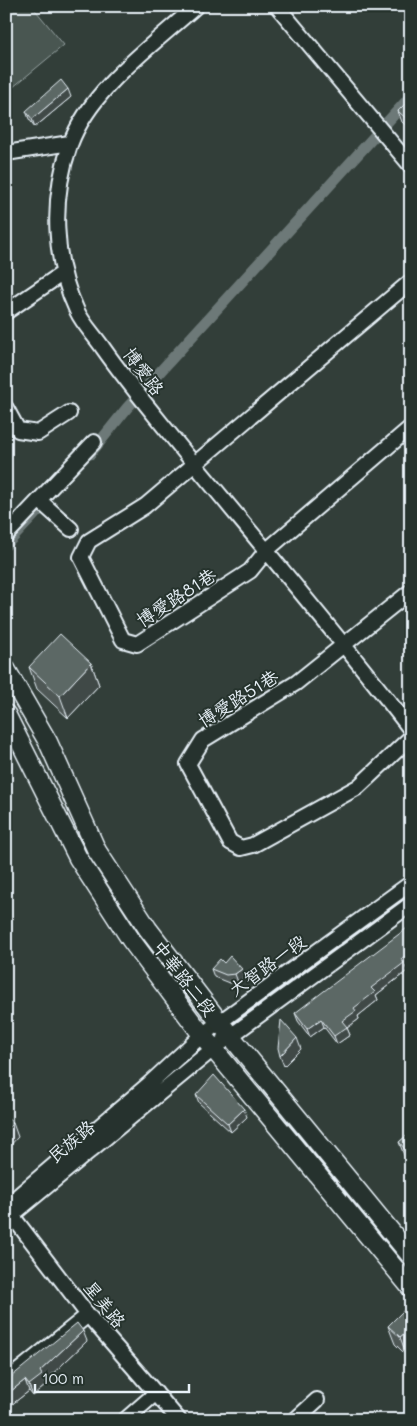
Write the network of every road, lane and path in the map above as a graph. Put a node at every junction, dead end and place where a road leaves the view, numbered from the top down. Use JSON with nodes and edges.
{"nodes":[{"id":1,"x":196,"y":6,"type":"edge"},
{"id":2,"x":277,"y":6,"type":"edge"},
{"id":3,"x":70,"y":143,"type":"junction"},
{"id":4,"x":6,"y":153,"type":"edge"},
{"id":5,"x":411,"y":166,"type":"edge"},
{"id":6,"x":63,"y":273,"type":"junction"},
{"id":7,"x":411,"y":281,"type":"edge"},
{"id":8,"x":6,"y":312,"type":"edge"},
{"id":9,"x":6,"y":408,"type":"edge"},
{"id":10,"x":69,"y":412,"type":"dead end"},
{"id":11,"x":411,"y":427,"type":"edge"},
{"id":12,"x":94,"y":442,"type":"dead end"},
{"id":13,"x":195,"y":464,"type":"junction"},
{"id":14,"x":40,"y":501,"type":"junction"},
{"id":15,"x":71,"y":529,"type":"dead end"},
{"id":16,"x":6,"y":535,"type":"edge"},
{"id":17,"x":267,"y":550,"type":"junction"},
{"id":18,"x":411,"y":591,"type":"edge"},
{"id":19,"x":346,"y":645,"type":"junction"},
{"id":20,"x":6,"y":669,"type":"edge"},
{"id":21,"x":6,"y":714,"type":"edge"},
{"id":22,"x":411,"y":730,"type":"edge"},
{"id":23,"x":411,"y":737,"type":"edge"},
{"id":24,"x":411,"y":883,"type":"edge"},
{"id":25,"x":411,"y":904,"type":"edge"},
{"id":26,"x":226,"y":1030,"type":"junction"},
{"id":27,"x":202,"y":1035,"type":"junction"},
{"id":28,"x":213,"y":1049,"type":"junction"},
{"id":29,"x":155,"y":1087,"type":"junction"},
{"id":30,"x":8,"y":1212,"type":"edge"},
{"id":31,"x":411,"y":1256,"type":"edge"},
{"id":32,"x":411,"y":1288,"type":"edge"},
{"id":33,"x":88,"y":1315,"type":"junction"},
{"id":34,"x":6,"y":1381,"type":"edge"},
{"id":35,"x":156,"y":1393,"type":"junction"},
{"id":36,"x":317,"y":1400,"type":"dead end"},
{"id":37,"x":125,"y":1420,"type":"edge"},
{"id":38,"x":179,"y":1420,"type":"edge"},
{"id":39,"x":295,"y":1420,"type":"edge"}],
"edges":[{"from":1,"to":3,"type":"street","name":"博愛路"},
{"from":2,"to":5,"type":"street"},
{"from":3,"to":4,"type":"street"},
{"from":3,"to":6,"type":"street","name":"博愛路"},
{"from":6,"to":8,"type":"street"},
{"from":6,"to":13,"type":"street","name":"博愛路"},
{"from":7,"to":13,"type":"street","name":"博愛路81巷"},
{"from":9,"to":10,"type":"street"},
{"from":11,"to":17,"type":"street","name":"博愛路81巷"},
{"from":12,"to":14,"type":"street"},
{"from":13,"to":17,"type":"street","name":"博愛路"},
{"from":13,"to":17,"type":"street","name":"博愛路81巷"},
{"from":14,"to":15,"type":"street"},
{"from":14,"to":16,"type":"street"},
{"from":17,"to":19,"type":"street","name":"博愛路"},
{"from":18,"to":19,"type":"street"},
{"from":19,"to":22,"type":"street","name":"博愛路"},
{"from":19,"to":23,"type":"street","name":"博愛路51巷"},
{"from":20,"to":26,"type":"main road","name":"中華路二段"},
{"from":21,"to":27,"type":"main road","name":"中華路二段"},
{"from":24,"to":26,"type":"street","name":"大智路一段"},
{"from":25,"to":26,"type":"street","name":"大智路一段"},
{"from":26,"to":27,"type":"street","name":"大智路一段"},
{"from":26,"to":28,"type":"street","name":"大智路一段"},
{"from":26,"to":31,"type":"main road","name":"中華路二段"},
{"from":27,"to":28,"type":"main road","name":"中華路二段"},
{"from":27,"to":29,"type":"street","name":"大智路一段"},
{"from":28,"to":29,"type":"street","name":"大智路一段"},
{"from":28,"to":32,"type":"main road","name":"中華路二段"},
{"from":29,"to":30,"type":"street","name":"民族路"},
{"from":30,"to":33,"type":"street","name":"星美路"},
{"from":33,"to":34,"type":"street"},
{"from":33,"to":35,"type":"street","name":"星美路"},
{"from":35,"to":37,"type":"street"},
{"from":35,"to":38,"type":"street","name":"星美路"},
{"from":36,"to":39,"type":"street"}]}
